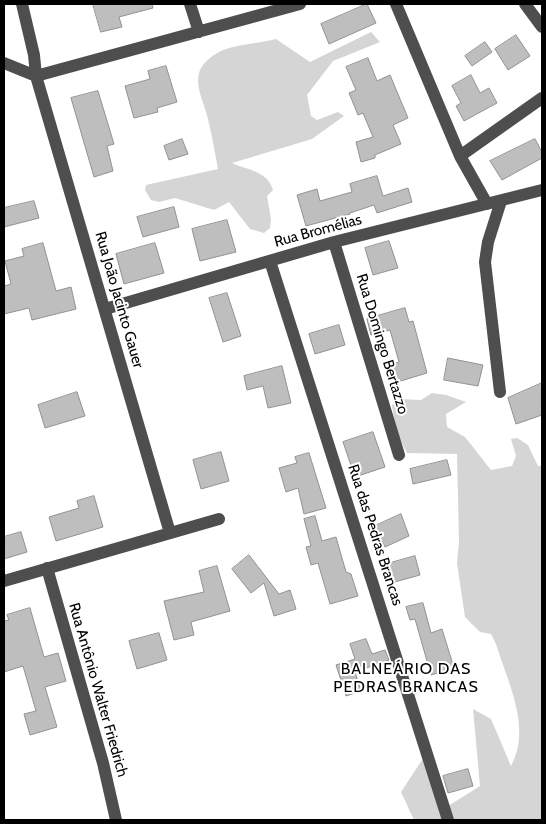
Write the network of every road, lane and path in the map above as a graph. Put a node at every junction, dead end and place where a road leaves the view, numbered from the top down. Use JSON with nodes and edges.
{"nodes":[{"id":1,"x":22,"y":4,"type":"edge"},
{"id":2,"x":190,"y":4,"type":"edge"},
{"id":3,"x":300,"y":4,"type":"edge"},
{"id":4,"x":396,"y":4,"type":"edge"},
{"id":5,"x":525,"y":4,"type":"edge"},
{"id":6,"x":542,"y":27,"type":"edge"},
{"id":7,"x":199,"y":32,"type":"junction"},
{"id":8,"x":4,"y":63,"type":"edge"},
{"id":9,"x":36,"y":76,"type":"junction"},
{"id":10,"x":542,"y":98,"type":"edge"},
{"id":11,"x":460,"y":156,"type":"junction"},
{"id":12,"x":542,"y":190,"type":"edge"},
{"id":13,"x":501,"y":200,"type":"junction"},
{"id":14,"x":487,"y":204,"type":"junction"},
{"id":15,"x":334,"y":242,"type":"junction"},
{"id":16,"x":270,"y":261,"type":"junction"},
{"id":17,"x":105,"y":309,"type":"junction"},
{"id":18,"x":500,"y":392,"type":"dead end"},
{"id":19,"x":400,"y":455,"type":"dead end"},
{"id":20,"x":219,"y":518,"type":"dead end"},
{"id":21,"x":170,"y":533,"type":"junction"},
{"id":22,"x":47,"y":568,"type":"junction"},
{"id":23,"x":4,"y":581,"type":"edge"},
{"id":24,"x":116,"y":820,"type":"edge"},
{"id":25,"x":448,"y":820,"type":"edge"}],
"edges":[{"from":1,"to":9,"type":"street","name":"Rua João Jacinto Gauer"},
{"from":2,"to":7,"type":"street"},
{"from":3,"to":7,"type":"street"},
{"from":4,"to":11,"type":"street"},
{"from":5,"to":6,"type":"street"},
{"from":7,"to":9,"type":"street"},
{"from":8,"to":9,"type":"street"},
{"from":9,"to":17,"type":"street","name":"Rua João Jacinto Gauer"},
{"from":10,"to":11,"type":"street"},
{"from":11,"to":14,"type":"street"},
{"from":12,"to":13,"type":"street","name":"Rua Bromélias"},
{"from":13,"to":14,"type":"street","name":"Rua Bromélias"},
{"from":13,"to":18,"type":"street"},
{"from":14,"to":15,"type":"street","name":"Rua Bromélias"},
{"from":15,"to":16,"type":"street","name":"Rua Bromélias"},
{"from":15,"to":19,"type":"street","name":"Rua Domingo Bertazzo"},
{"from":16,"to":17,"type":"street","name":"Rua Bromélias"},
{"from":16,"to":25,"type":"street","name":"Rua das Pedras Brancas"},
{"from":17,"to":21,"type":"street","name":"Rua João Jacinto Gauer"},
{"from":20,"to":21,"type":"street"},
{"from":21,"to":22,"type":"street"},
{"from":22,"to":23,"type":"street"},
{"from":22,"to":24,"type":"street","name":"Rua Antônio Walter Friedrich"}]}
